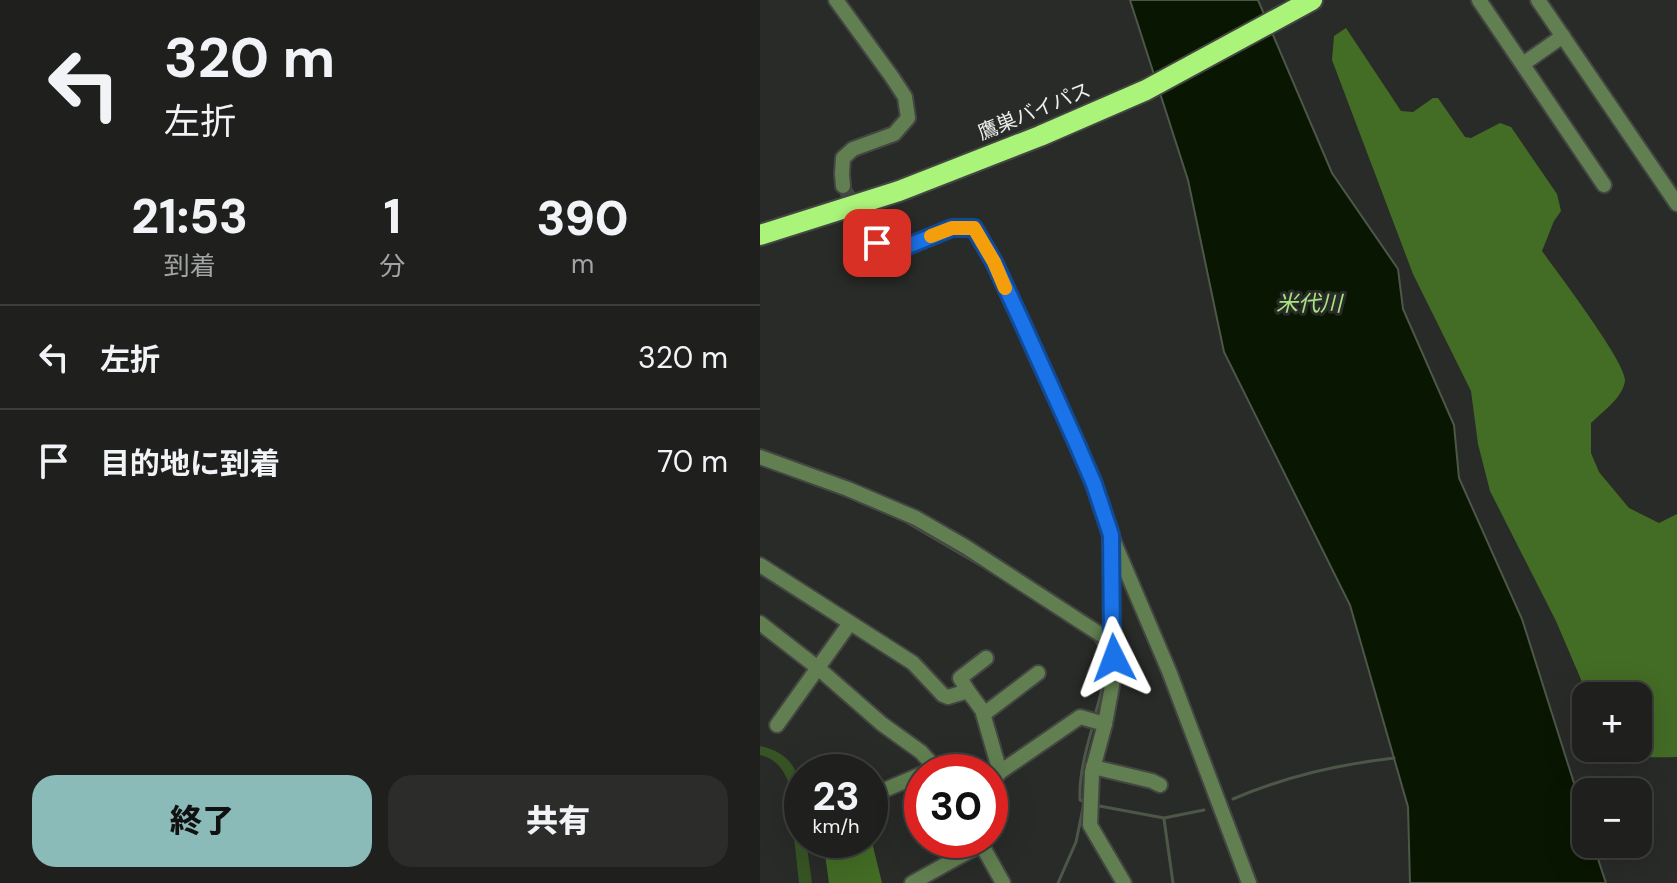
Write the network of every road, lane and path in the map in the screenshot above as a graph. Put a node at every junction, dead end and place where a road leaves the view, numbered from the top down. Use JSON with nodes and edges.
{"nodes":[{"id":1,"x":836,"y":0,"type":"edge"},
{"id":2,"x":1312,"y":0,"type":"edge"},
{"id":3,"x":1479,"y":0,"type":"edge"},
{"id":4,"x":1538,"y":0,"type":"edge"},
{"id":5,"x":1563,"y":36,"type":"junction"},
{"id":6,"x":1523,"y":64,"type":"junction"},
{"id":7,"x":1604,"y":185,"type":"dead end"},
{"id":8,"x":843,"y":186,"type":"tunnel mouth"},
{"id":9,"x":1677,"y":204,"type":"edge"},
{"id":10,"x":868,"y":229,"type":"tunnel mouth"},
{"id":11,"x":760,"y":235,"type":"edge"},
{"id":12,"x":760,"y":457,"type":"edge"},
{"id":13,"x":1111,"y":535,"type":"junction"},
{"id":14,"x":760,"y":565,"type":"edge"},
{"id":15,"x":760,"y":623,"type":"edge"},
{"id":16,"x":850,"y":623,"type":"junction"},
{"id":17,"x":1112,"y":642,"type":"junction"},
{"id":18,"x":986,"y":658,"type":"dead end"},
{"id":19,"x":818,"y":668,"type":"junction"},
{"id":20,"x":1038,"y":673,"type":"dead end"},
{"id":21,"x":968,"y":691,"type":"junction"},
{"id":22,"x":984,"y":714,"type":"junction"},
{"id":23,"x":1096,"y":721,"type":"junction"},
{"id":24,"x":777,"y":725,"type":"dead end"},
{"id":25,"x":922,"y":754,"type":"edge"},
{"id":26,"x":995,"y":754,"type":"edge"},
{"id":27,"x":1008,"y":766,"type":"edge"},
{"id":28,"x":1093,"y":767,"type":"junction"},
{"id":29,"x":1160,"y":785,"type":"dead end"},
{"id":30,"x":953,"y":858,"type":"edge"},
{"id":31,"x":989,"y":858,"type":"edge"},
{"id":32,"x":912,"y":883,"type":"edge"},
{"id":33,"x":1003,"y":883,"type":"edge"},
{"id":34,"x":1124,"y":883,"type":"edge"},
{"id":35,"x":1249,"y":883,"type":"edge"}],
"edges":[{"from":1,"to":8,"type":"street"},
{"from":2,"to":11,"type":"highway","name":"鷹巣バイパス"},
{"from":3,"to":6,"type":"street"},
{"from":4,"to":5,"type":"street"},
{"from":5,"to":6,"type":"street"},
{"from":5,"to":9,"type":"street"},
{"from":6,"to":7,"type":"street"},
{"from":10,"to":13,"type":"street"},
{"from":12,"to":17,"type":"street"},
{"from":13,"to":17,"type":"street"},
{"from":13,"to":35,"type":"street"},
{"from":14,"to":16,"type":"street"},
{"from":15,"to":19,"type":"street"},
{"from":16,"to":19,"type":"street"},
{"from":16,"to":21,"type":"street"},
{"from":17,"to":23,"type":"street"},
{"from":18,"to":21,"type":"street"},
{"from":19,"to":24,"type":"street"},
{"from":19,"to":25,"type":"street"},
{"from":20,"to":22,"type":"street"},
{"from":21,"to":22,"type":"street"},
{"from":22,"to":26,"type":"street"},
{"from":23,"to":27,"type":"street"},
{"from":23,"to":28,"type":"street"},
{"from":28,"to":29,"type":"street"},
{"from":28,"to":34,"type":"street"},
{"from":30,"to":32,"type":"street"},
{"from":31,"to":33,"type":"street"}]}
